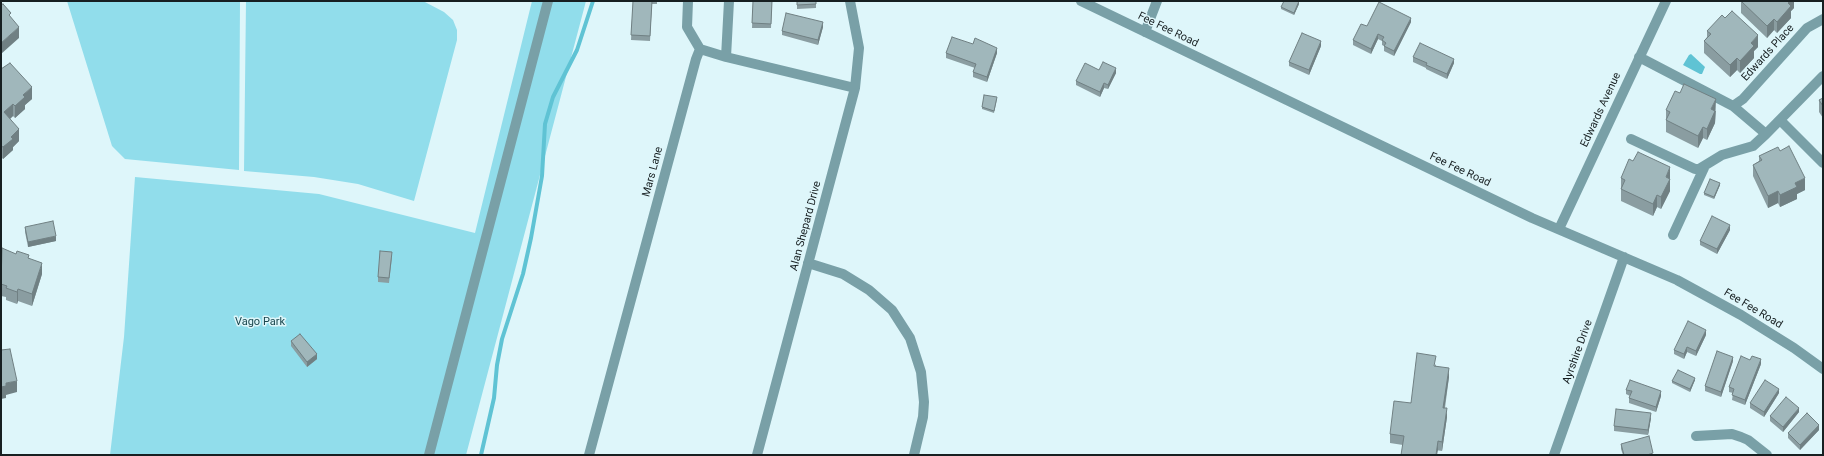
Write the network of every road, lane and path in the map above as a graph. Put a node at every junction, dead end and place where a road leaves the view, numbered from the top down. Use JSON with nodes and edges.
{"nodes":[{"id":1,"x":548,"y":1,"type":"edge"},
{"id":2,"x":688,"y":1,"type":"edge"},
{"id":3,"x":729,"y":1,"type":"edge"},
{"id":4,"x":850,"y":1,"type":"edge"},
{"id":5,"x":1081,"y":1,"type":"edge"},
{"id":6,"x":1157,"y":1,"type":"edge"},
{"id":7,"x":1666,"y":1,"type":"edge"},
{"id":8,"x":1823,"y":19,"type":"edge"},
{"id":9,"x":1145,"y":32,"type":"junction"},
{"id":10,"x":700,"y":49,"type":"junction"},
{"id":11,"x":726,"y":57,"type":"junction"},
{"id":12,"x":1639,"y":57,"type":"junction"},
{"id":13,"x":1823,"y":76,"type":"edge"},
{"id":14,"x":855,"y":88,"type":"junction"},
{"id":15,"x":1733,"y":106,"type":"junction"},
{"id":16,"x":1780,"y":120,"type":"junction"},
{"id":17,"x":1766,"y":134,"type":"junction"},
{"id":18,"x":1631,"y":139,"type":"dead end"},
{"id":19,"x":1823,"y":163,"type":"edge"},
{"id":20,"x":1704,"y":168,"type":"junction"},
{"id":21,"x":1559,"y":229,"type":"junction"},
{"id":22,"x":1673,"y":235,"type":"dead end"},
{"id":23,"x":1624,"y":257,"type":"junction"},
{"id":24,"x":808,"y":263,"type":"junction"},
{"id":25,"x":1823,"y":369,"type":"edge"},
{"id":26,"x":1696,"y":436,"type":"dead end"},
{"id":27,"x":428,"y":455,"type":"edge"},
{"id":28,"x":589,"y":455,"type":"edge"},
{"id":29,"x":757,"y":455,"type":"edge"},
{"id":30,"x":914,"y":455,"type":"edge"},
{"id":31,"x":1554,"y":455,"type":"edge"},
{"id":32,"x":1767,"y":455,"type":"edge"}],
"edges":[{"from":1,"to":27,"type":"street"},
{"from":2,"to":10,"type":"street"},
{"from":3,"to":11,"type":"street"},
{"from":4,"to":14,"type":"street","name":"Alan Shepard Drive"},
{"from":5,"to":9,"type":"street","name":"Fee Fee Road"},
{"from":6,"to":9,"type":"street"},
{"from":7,"to":12,"type":"street","name":"Edwards Avenue"},
{"from":8,"to":15,"type":"street","name":"Edwards Place"},
{"from":9,"to":21,"type":"street","name":"Fee Fee Road"},
{"from":10,"to":11,"type":"street"},
{"from":10,"to":28,"type":"street","name":"Mars Lane"},
{"from":11,"to":14,"type":"street"},
{"from":12,"to":15,"type":"street"},
{"from":12,"to":21,"type":"street","name":"Edwards Avenue"},
{"from":13,"to":16,"type":"street"},
{"from":14,"to":24,"type":"street","name":"Alan Shepard Drive"},
{"from":15,"to":17,"type":"street"},
{"from":16,"to":17,"type":"street"},
{"from":16,"to":19,"type":"street"},
{"from":17,"to":20,"type":"street"},
{"from":18,"to":20,"type":"street"},
{"from":20,"to":22,"type":"street"},
{"from":21,"to":23,"type":"street","name":"Fee Fee Road"},
{"from":23,"to":25,"type":"street","name":"Fee Fee Road"},
{"from":23,"to":31,"type":"street","name":"Ayrshire Drive"},
{"from":24,"to":29,"type":"street","name":"Alan Shepard Drive"},
{"from":24,"to":30,"type":"street"},
{"from":26,"to":32,"type":"street"}]}
